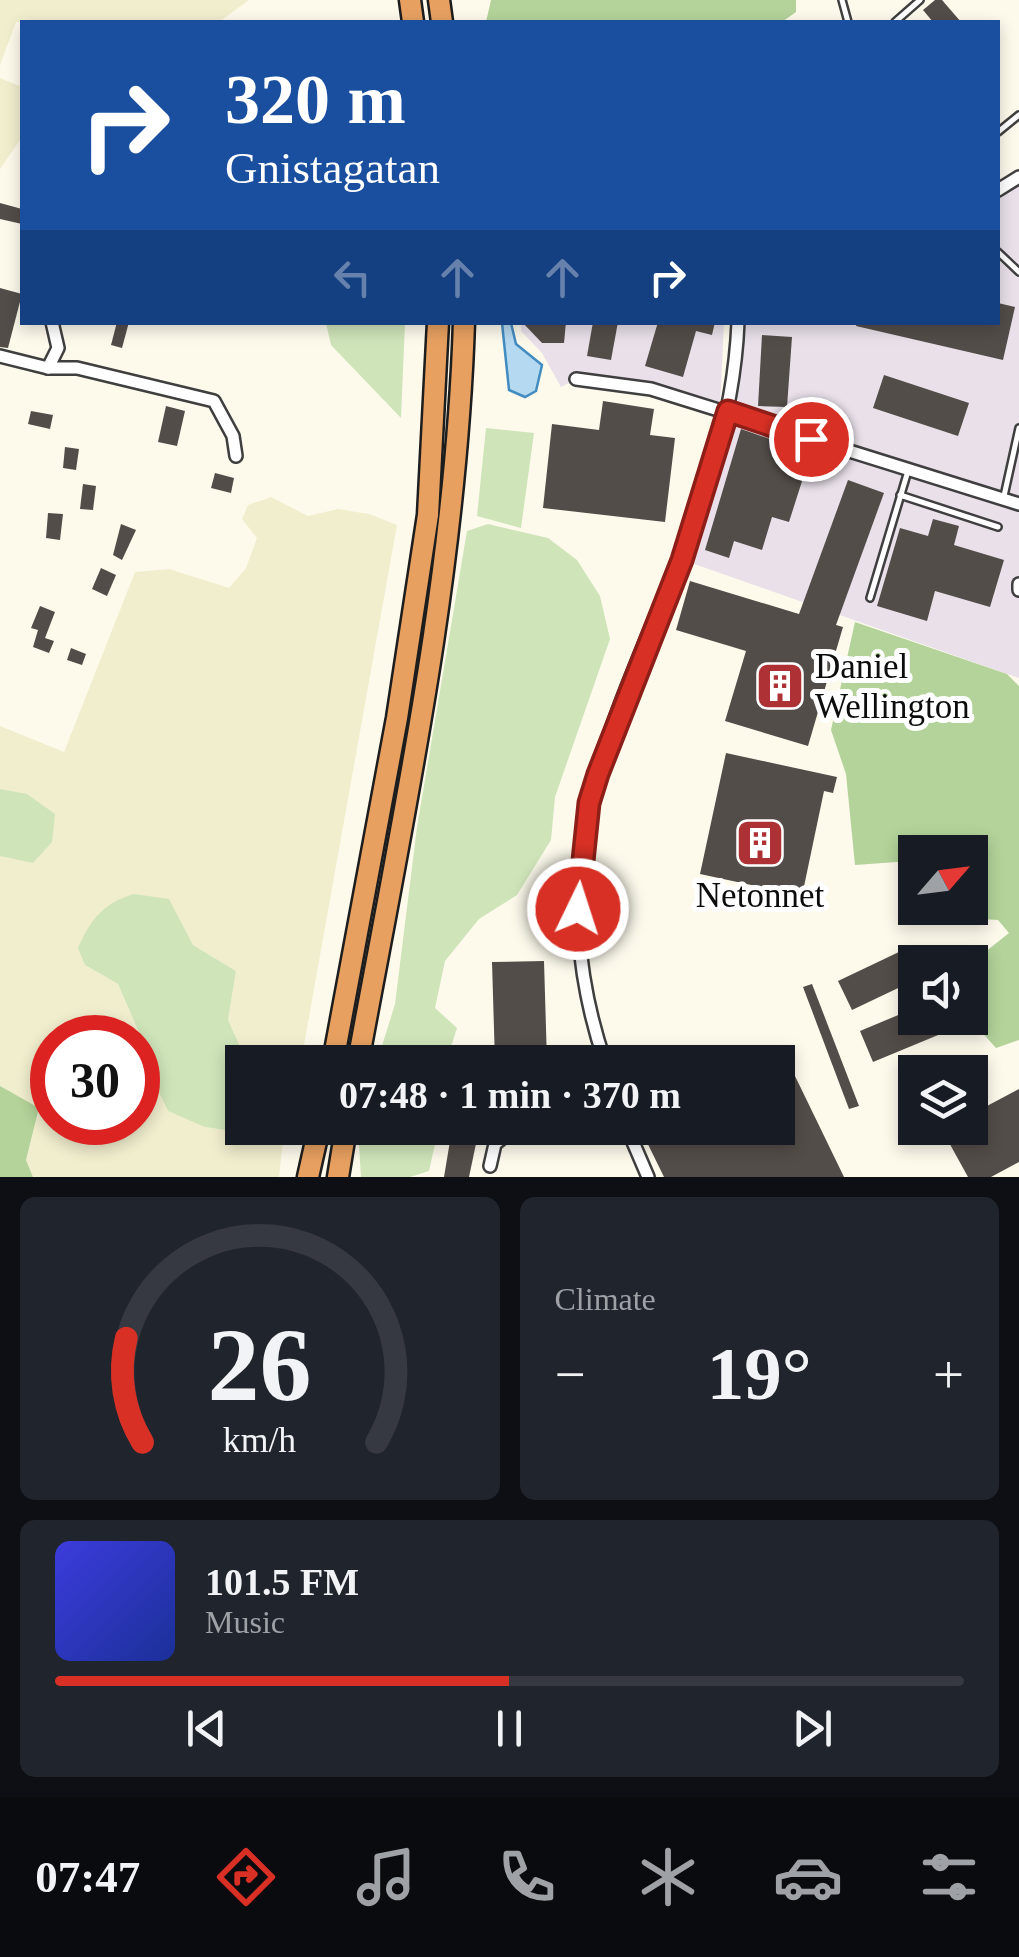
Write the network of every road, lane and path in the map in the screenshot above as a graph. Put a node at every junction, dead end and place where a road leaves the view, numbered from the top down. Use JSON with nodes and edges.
{"nodes":[{"id":1,"x":920,"y":0,"type":"edge"},
{"id":2,"x":897,"y":20,"type":"edge"},
{"id":3,"x":1000,"y":254,"type":"edge"},
{"id":4,"x":1019,"y":272,"type":"edge"},
{"id":5,"x":53,"y":325,"type":"edge"},
{"id":6,"x":438,"y":325,"type":"edge"},
{"id":7,"x":464,"y":325,"type":"edge"},
{"id":8,"x":738,"y":325,"type":"edge"},
{"id":9,"x":0,"y":356,"type":"edge"},
{"id":10,"x":48,"y":368,"type":"junction"},
{"id":11,"x":576,"y":380,"type":"dead end"},
{"id":12,"x":728,"y":411,"type":"junction"},
{"id":13,"x":1019,"y":428,"type":"edge"},
{"id":14,"x":236,"y":456,"type":"dead end"},
{"id":15,"x":908,"y":471,"type":"junction"},
{"id":16,"x":900,"y":496,"type":"junction"},
{"id":17,"x":1004,"y":500,"type":"junction"},
{"id":18,"x":1019,"y":504,"type":"edge"},
{"id":19,"x":998,"y":527,"type":"dead end"},
{"id":20,"x":870,"y":598,"type":"dead end"},
{"id":21,"x":336,"y":1045,"type":"edge"},
{"id":22,"x":361,"y":1045,"type":"edge"},
{"id":23,"x":599,"y":1045,"type":"edge"},
{"id":24,"x":315,"y":1145,"type":"edge"},
{"id":25,"x":343,"y":1145,"type":"edge"},
{"id":26,"x":495,"y":1145,"type":"edge"},
{"id":27,"x":634,"y":1145,"type":"edge"},
{"id":28,"x":490,"y":1166,"type":"dead end"},
{"id":29,"x":308,"y":1177,"type":"edge"},
{"id":30,"x":338,"y":1177,"type":"edge"},
{"id":31,"x":648,"y":1177,"type":"edge"}],
"edges":[{"from":1,"to":2,"type":"lane"},
{"from":3,"to":4,"type":"lane"},
{"from":5,"to":10,"type":"street"},
{"from":6,"to":21,"type":"highway"},
{"from":7,"to":22,"type":"highway"},
{"from":8,"to":12,"type":"street"},
{"from":9,"to":10,"type":"street"},
{"from":10,"to":14,"type":"street"},
{"from":11,"to":12,"type":"street"},
{"from":12,"to":15,"type":"street"},
{"from":12,"to":23,"type":"street"},
{"from":13,"to":17,"type":"lane"},
{"from":15,"to":16,"type":"lane"},
{"from":15,"to":17,"type":"street"},
{"from":16,"to":19,"type":"lane"},
{"from":16,"to":20,"type":"lane"},
{"from":17,"to":18,"type":"street"},
{"from":24,"to":29,"type":"highway"},
{"from":25,"to":30,"type":"highway"},
{"from":26,"to":28,"type":"street"},
{"from":27,"to":31,"type":"street"}]}
